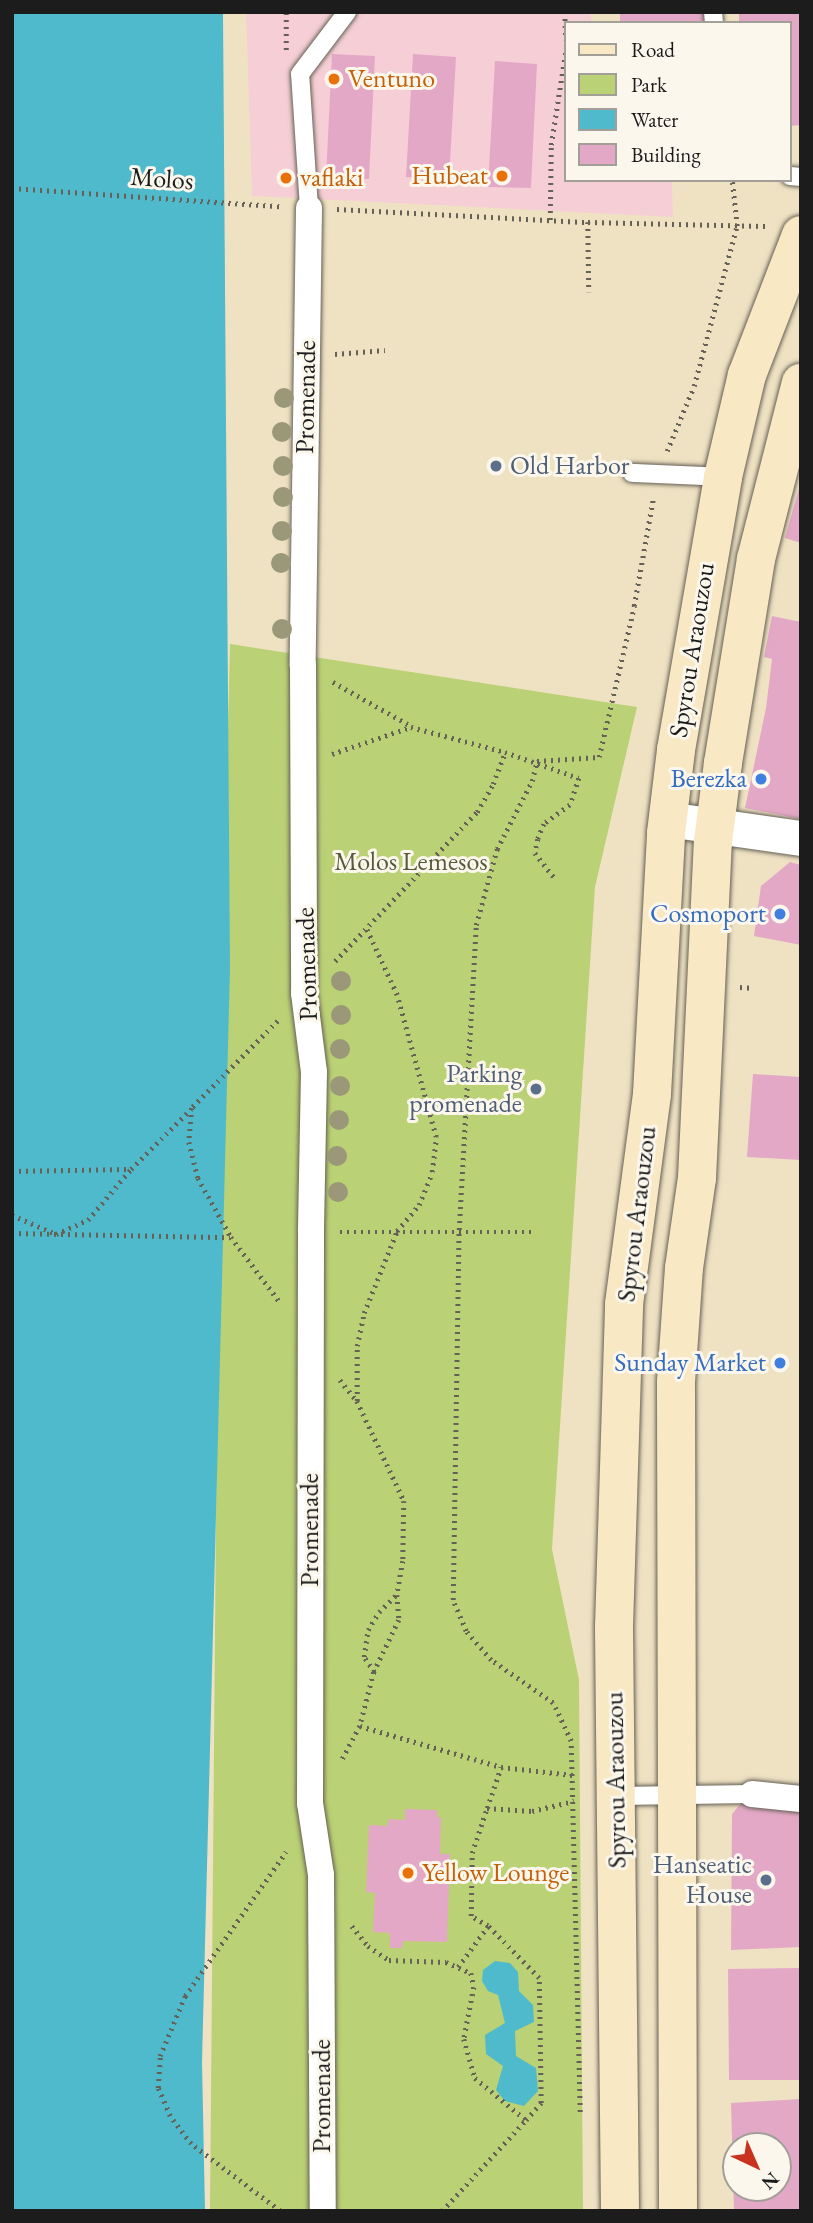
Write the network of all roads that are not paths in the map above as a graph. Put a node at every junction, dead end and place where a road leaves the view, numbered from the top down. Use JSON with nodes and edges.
{"nodes":[{"id":1,"x":347,"y":12,"type":"edge"},
{"id":2,"x":309,"y":208,"type":"joint"},
{"id":3,"x":789,"y":230,"type":"edge"},
{"id":4,"x":801,"y":383,"type":"edge"},
{"id":5,"x":632,"y":473,"type":"dead end"},
{"id":6,"x":723,"y":477,"type":"junction"},
{"id":7,"x":667,"y":819,"type":"junction"},
{"id":8,"x":715,"y":826,"type":"junction"},
{"id":9,"x":801,"y":838,"type":"edge"},
{"id":10,"x":601,"y":1788,"type":"junction"},
{"id":11,"x":752,"y":1794,"type":"joint"},
{"id":12,"x":679,"y":1796,"type":"junction"},
{"id":13,"x":801,"y":1799,"type":"edge"},
{"id":14,"x":323,"y":2211,"type":"edge"},
{"id":15,"x":620,"y":2211,"type":"edge"},
{"id":16,"x":678,"y":2211,"type":"edge"}],
"edges":[{"from":1,"to":2,"type":"lane"},
{"from":2,"to":14,"type":"street","name":"Promenade"},
{"from":3,"to":6,"type":"main road","name":"Spyrou Araouzou"},
{"from":4,"to":8,"type":"main road","name":"Spyrou Araouzou"},
{"from":5,"to":6,"type":"lane"},
{"from":6,"to":7,"type":"main road","name":"Spyrou Araouzou"},
{"from":7,"to":8,"type":"street"},
{"from":7,"to":10,"type":"main road","name":"Spyrou Araouzou"},
{"from":8,"to":9,"type":"street"},
{"from":8,"to":12,"type":"main road","name":"Spyrou Araouzou"},
{"from":10,"to":12,"type":"lane"},
{"from":10,"to":15,"type":"main road","name":"Spyrou Araouzou"},
{"from":11,"to":12,"type":"lane"},
{"from":11,"to":13,"type":"street"},
{"from":12,"to":16,"type":"main road","name":"Spyrou Araouzou"}]}
